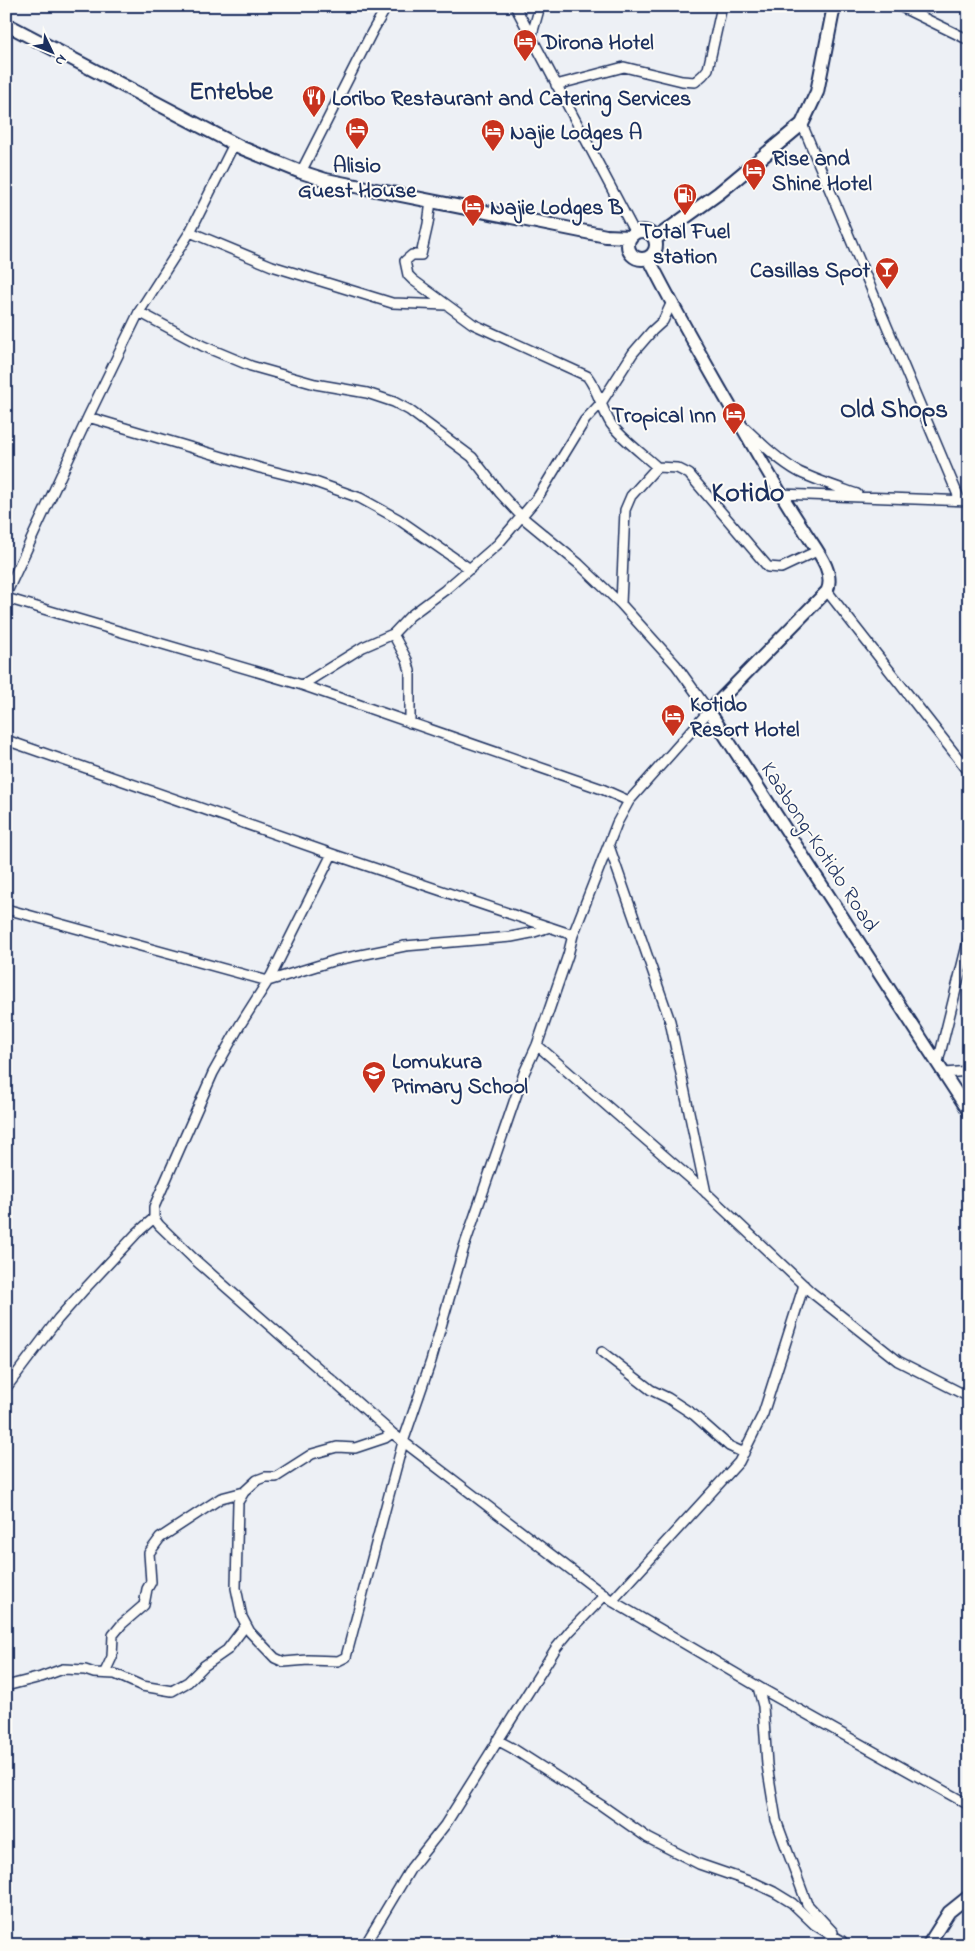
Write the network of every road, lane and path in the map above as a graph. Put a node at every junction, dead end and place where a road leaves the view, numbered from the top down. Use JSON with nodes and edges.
{"nodes":[{"id":1,"x":387,"y":6,"type":"edge"},
{"id":2,"x":515,"y":6,"type":"edge"},
{"id":3,"x":540,"y":6,"type":"edge"},
{"id":4,"x":722,"y":6,"type":"edge"},
{"id":5,"x":834,"y":6,"type":"edge"},
{"id":6,"x":899,"y":6,"type":"edge"},
{"id":7,"x":6,"y":24,"type":"edge"},
{"id":8,"x":531,"y":38,"type":"junction"},
{"id":9,"x":969,"y":40,"type":"edge"},
{"id":10,"x":556,"y":85,"type":"junction"},
{"id":11,"x":802,"y":124,"type":"junction"},
{"id":12,"x":234,"y":144,"type":"junction"},
{"id":13,"x":301,"y":172,"type":"junction"},
{"id":14,"x":431,"y":201,"type":"junction"},
{"id":15,"x":190,"y":232,"type":"junction"},
{"id":16,"x":631,"y":239,"type":"junction"},
{"id":17,"x":655,"y":239,"type":"junction"},
{"id":18,"x":648,"y":259,"type":"junction"},
{"id":19,"x":672,"y":304,"type":"junction"},
{"id":20,"x":447,"y":305,"type":"junction"},
{"id":21,"x":139,"y":312,"type":"junction"},
{"id":22,"x":601,"y":403,"type":"junction"},
{"id":23,"x":88,"y":417,"type":"junction"},
{"id":24,"x":740,"y":424,"type":"junction"},
{"id":25,"x":657,"y":467,"type":"junction"},
{"id":26,"x":780,"y":494,"type":"junction"},
{"id":27,"x":867,"y":497,"type":"junction"},
{"id":28,"x":964,"y":500,"type":"edge"},
{"id":29,"x":522,"y":517,"type":"junction"},
{"id":30,"x":817,"y":551,"type":"junction"},
{"id":31,"x":470,"y":569,"type":"junction"},
{"id":32,"x":827,"y":591,"type":"junction"},
{"id":33,"x":6,"y":594,"type":"edge"},
{"id":34,"x":6,"y":598,"type":"edge"},
{"id":35,"x":621,"y":604,"type":"junction"},
{"id":36,"x":393,"y":634,"type":"junction"},
{"id":37,"x":302,"y":685,"type":"junction"},
{"id":38,"x":709,"y":711,"type":"junction"},
{"id":39,"x":410,"y":723,"type":"junction"},
{"id":40,"x":6,"y":740,"type":"edge"},
{"id":41,"x":969,"y":772,"type":"edge"},
{"id":42,"x":629,"y":801,"type":"junction"},
{"id":43,"x":609,"y":846,"type":"junction"},
{"id":44,"x":332,"y":854,"type":"junction"},
{"id":45,"x":6,"y":909,"type":"edge"},
{"id":46,"x":550,"y":927,"type":"junction"},
{"id":47,"x":573,"y":935,"type":"junction"},
{"id":48,"x":969,"y":937,"type":"edge"},
{"id":49,"x":268,"y":981,"type":"junction"},
{"id":50,"x":537,"y":1045,"type":"junction"},
{"id":51,"x":938,"y":1062,"type":"junction"},
{"id":52,"x":969,"y":1071,"type":"edge"},
{"id":53,"x":945,"y":1073,"type":"junction"},
{"id":54,"x":969,"y":1112,"type":"edge"},
{"id":55,"x":706,"y":1193,"type":"junction"},
{"id":56,"x":154,"y":1218,"type":"junction"},
{"id":57,"x":804,"y":1285,"type":"junction"},
{"id":58,"x":602,"y":1352,"type":"dead end"},
{"id":59,"x":6,"y":1388,"type":"edge"},
{"id":60,"x":969,"y":1397,"type":"edge"},
{"id":61,"x":392,"y":1433,"type":"junction"},
{"id":62,"x":403,"y":1442,"type":"junction"},
{"id":63,"x":744,"y":1453,"type":"junction"},
{"id":64,"x":244,"y":1492,"type":"junction"},
{"id":65,"x":604,"y":1595,"type":"junction"},
{"id":66,"x":612,"y":1601,"type":"junction"},
{"id":67,"x":246,"y":1625,"type":"junction"},
{"id":68,"x":105,"y":1672,"type":"junction"},
{"id":69,"x":6,"y":1686,"type":"edge"},
{"id":70,"x":758,"y":1687,"type":"junction"},
{"id":71,"x":497,"y":1740,"type":"junction"},
{"id":72,"x":969,"y":1805,"type":"edge"},
{"id":73,"x":969,"y":1896,"type":"edge"},
{"id":74,"x":844,"y":1943,"type":"edge"},
{"id":75,"x":365,"y":1945,"type":"edge"},
{"id":76,"x":928,"y":1945,"type":"edge"}],
"edges":[{"from":1,"to":13,"type":"street"},
{"from":2,"to":8,"type":"street"},
{"from":3,"to":8,"type":"street"},
{"from":4,"to":10,"type":"street"},
{"from":5,"to":11,"type":"main road"},
{"from":6,"to":9,"type":"street"},
{"from":7,"to":12,"type":"main road"},
{"from":8,"to":10,"type":"street"},
{"from":10,"to":16,"type":"street"},
{"from":11,"to":17,"type":"main road"},
{"from":11,"to":28,"type":"street"},
{"from":12,"to":13,"type":"main road"},
{"from":12,"to":15,"type":"street"},
{"from":13,"to":14,"type":"main road"},
{"from":14,"to":16,"type":"main road"},
{"from":14,"to":20,"type":"street"},
{"from":15,"to":20,"type":"street"},
{"from":15,"to":21,"type":"street"},
{"from":16,"to":17,"type":"main road"},
{"from":16,"to":18,"type":"main road"},
{"from":17,"to":18,"type":"main road"},
{"from":18,"to":19,"type":"street"},
{"from":19,"to":22,"type":"street"},
{"from":19,"to":24,"type":"street"},
{"from":20,"to":22,"type":"street"},
{"from":21,"to":23,"type":"street"},
{"from":21,"to":29,"type":"street"},
{"from":22,"to":25,"type":"street"},
{"from":22,"to":29,"type":"street"},
{"from":23,"to":31,"type":"street"},
{"from":23,"to":33,"type":"street"},
{"from":24,"to":26,"type":"street"},
{"from":24,"to":27,"type":"street"},
{"from":25,"to":30,"type":"street"},
{"from":25,"to":35,"type":"street"},
{"from":26,"to":27,"type":"street"},
{"from":26,"to":30,"type":"street"},
{"from":27,"to":28,"type":"street"},
{"from":29,"to":31,"type":"street"},
{"from":29,"to":35,"type":"street"},
{"from":30,"to":32,"type":"street"},
{"from":31,"to":36,"type":"street"},
{"from":32,"to":38,"type":"street"},
{"from":32,"to":41,"type":"street"},
{"from":34,"to":37,"type":"street"},
{"from":35,"to":38,"type":"street"},
{"from":36,"to":37,"type":"street"},
{"from":36,"to":39,"type":"street"},
{"from":37,"to":39,"type":"street"},
{"from":38,"to":42,"type":"street"},
{"from":38,"to":51,"type":"street","name":"Kaabong-Kotido Road"},
{"from":39,"to":42,"type":"street"},
{"from":40,"to":44,"type":"street"},
{"from":42,"to":43,"type":"street"},
{"from":43,"to":47,"type":"street"},
{"from":43,"to":55,"type":"street"},
{"from":44,"to":46,"type":"street"},
{"from":44,"to":49,"type":"street"},
{"from":45,"to":49,"type":"street"},
{"from":46,"to":47,"type":"street"},
{"from":46,"to":49,"type":"street"},
{"from":47,"to":50,"type":"street"},
{"from":48,"to":51,"type":"street"},
{"from":49,"to":56,"type":"street"},
{"from":50,"to":55,"type":"street"},
{"from":50,"to":62,"type":"street"},
{"from":51,"to":53,"type":"street","name":"Kaabong-Kotido Road"},
{"from":52,"to":53,"type":"street"},
{"from":53,"to":54,"type":"street","name":"Kaabong-Kotido Road"},
{"from":55,"to":57,"type":"street"},
{"from":56,"to":59,"type":"street"},
{"from":56,"to":61,"type":"street"},
{"from":57,"to":60,"type":"street"},
{"from":57,"to":63,"type":"street"},
{"from":58,"to":63,"type":"street"},
{"from":61,"to":62,"type":"street"},
{"from":61,"to":64,"type":"street"},
{"from":62,"to":65,"type":"street"},
{"from":62,"to":67,"type":"street"},
{"from":63,"to":66,"type":"street"},
{"from":64,"to":67,"type":"street"},
{"from":64,"to":68,"type":"street"},
{"from":65,"to":66,"type":"street"},
{"from":65,"to":71,"type":"street"},
{"from":66,"to":70,"type":"street"},
{"from":67,"to":68,"type":"street"},
{"from":68,"to":69,"type":"street"},
{"from":70,"to":72,"type":"street"},
{"from":70,"to":74,"type":"street"},
{"from":71,"to":74,"type":"street"},
{"from":71,"to":75,"type":"street"},
{"from":73,"to":76,"type":"street"}]}
